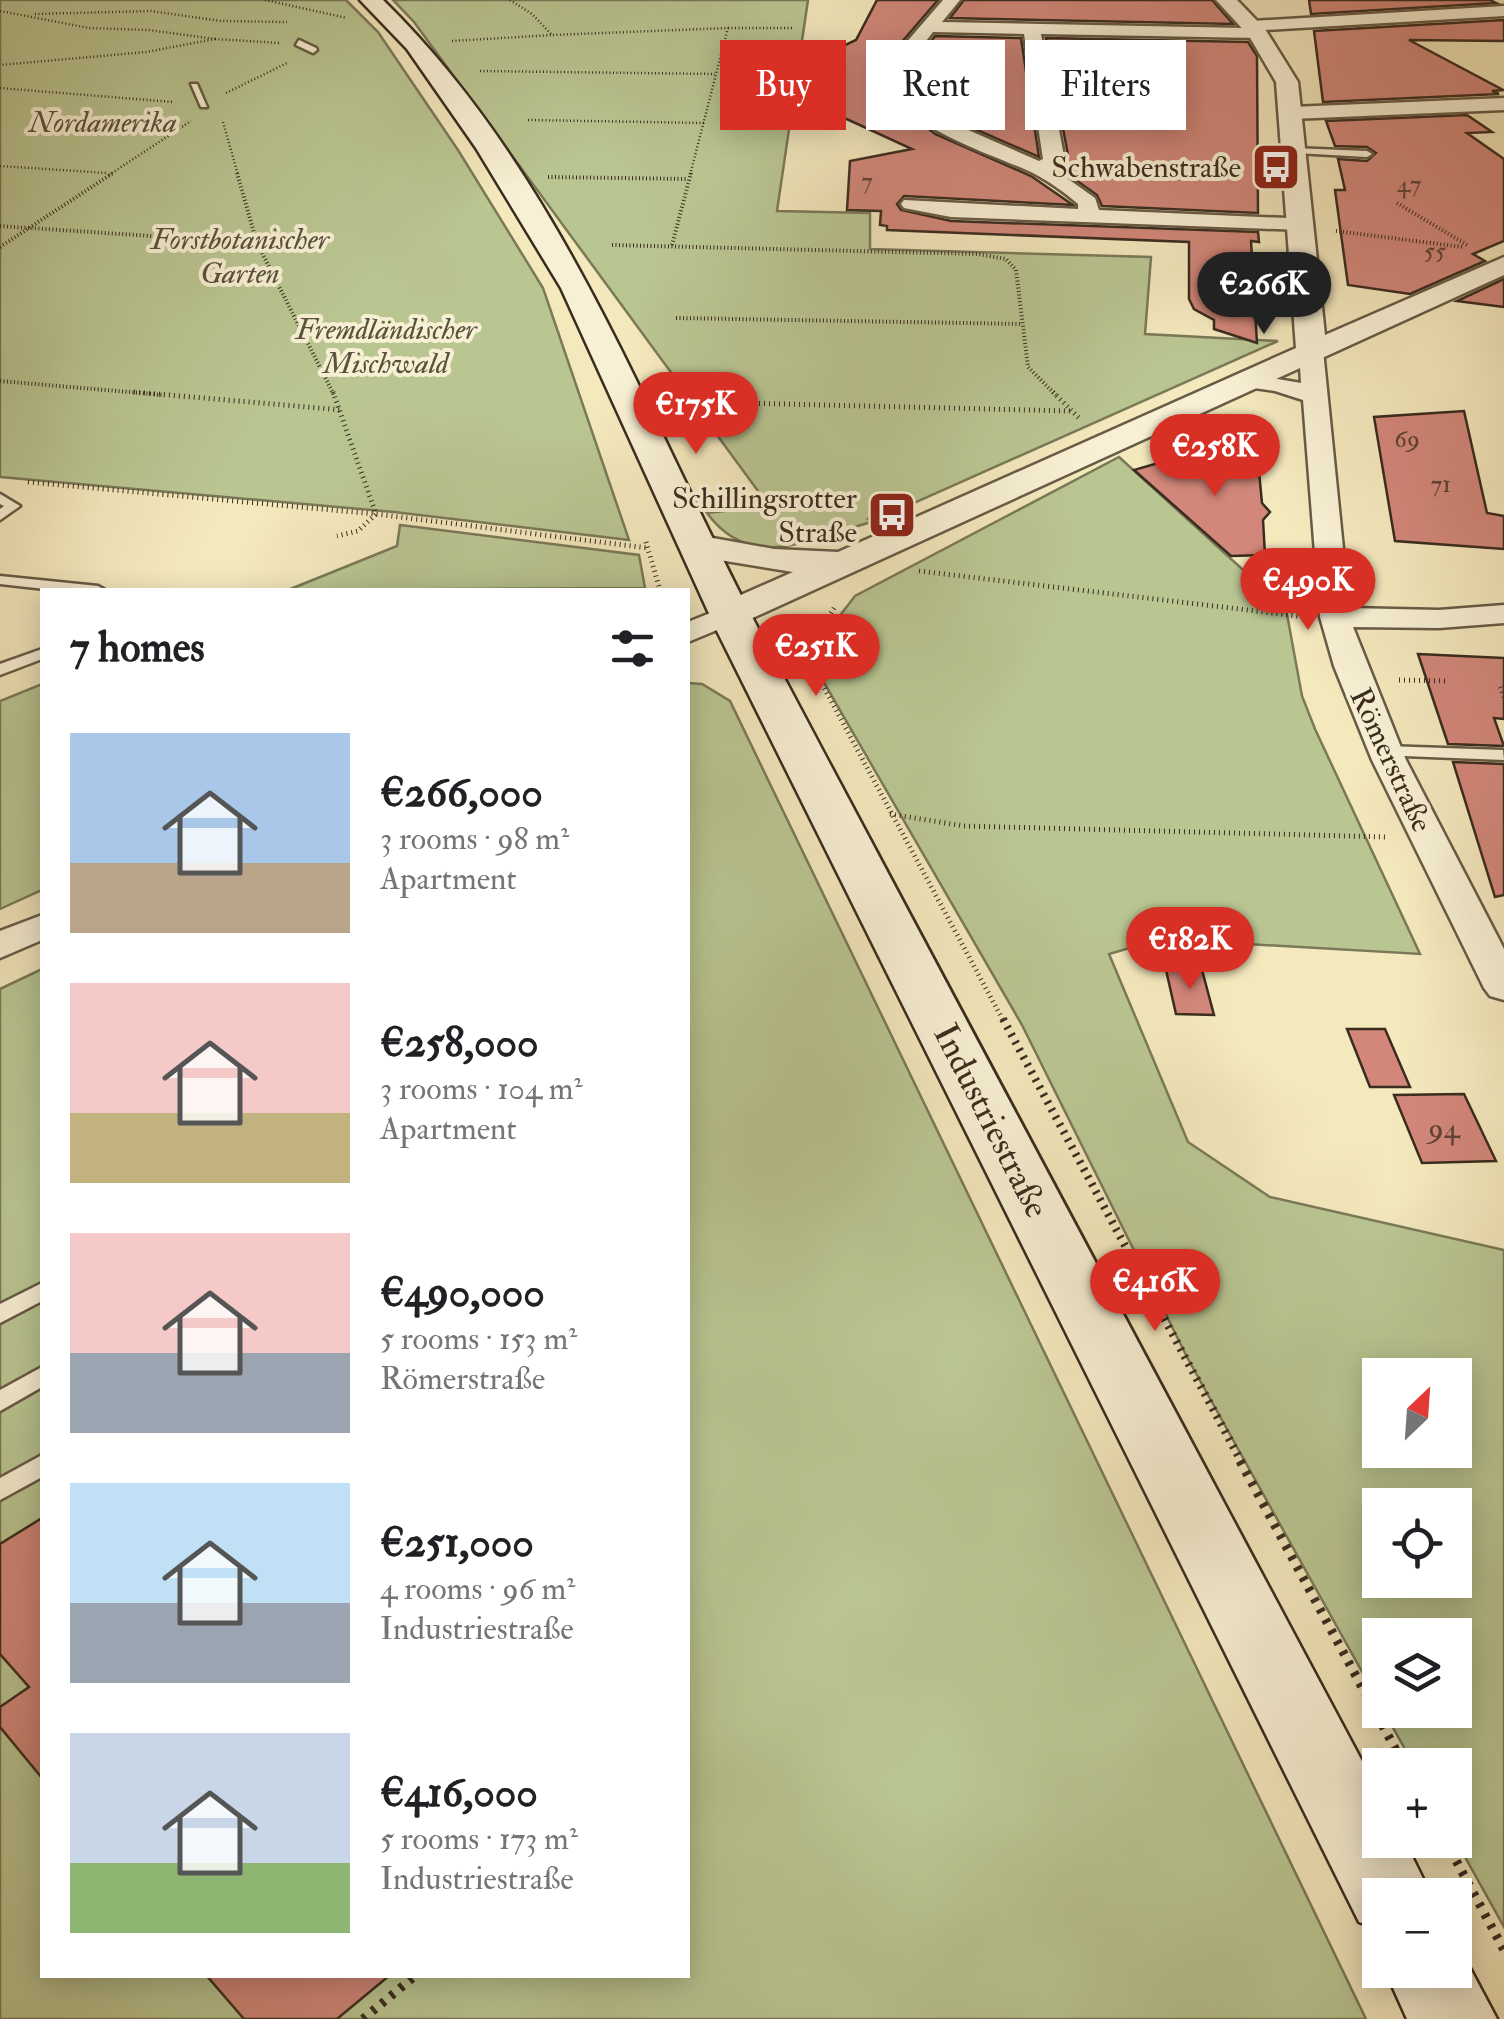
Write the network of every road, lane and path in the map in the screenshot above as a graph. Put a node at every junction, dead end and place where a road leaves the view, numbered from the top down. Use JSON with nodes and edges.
{"nodes":[{"id":1,"x":265,"y":0,"type":"edge"},
{"id":2,"x":371,"y":0,"type":"edge"},
{"id":3,"x":510,"y":0,"type":"edge"},
{"id":4,"x":952,"y":0,"type":"edge"},
{"id":5,"x":1226,"y":0,"type":"edge"},
{"id":6,"x":0,"y":11,"type":"edge"},
{"id":7,"x":1496,"y":11,"type":"edge"},
{"id":8,"x":30,"y":14,"type":"junction"},
{"id":9,"x":930,"y":26,"type":"junction"},
{"id":10,"x":728,"y":28,"type":"junction"},
{"id":11,"x":794,"y":28,"type":"dead end"},
{"id":12,"x":1504,"y":28,"type":"edge"},
{"id":13,"x":1255,"y":29,"type":"junction"},
{"id":14,"x":1032,"y":30,"type":"junction"},
{"id":15,"x":552,"y":36,"type":"junction"},
{"id":16,"x":215,"y":40,"type":"junction"},
{"id":17,"x":440,"y":41,"type":"dead end"},
{"id":18,"x":299,"y":43,"type":"junction"},
{"id":19,"x":313,"y":50,"type":"junction"},
{"id":20,"x":0,"y":65,"type":"edge"},
{"id":21,"x":480,"y":71,"type":"dead end"},
{"id":22,"x":716,"y":74,"type":"junction"},
{"id":23,"x":194,"y":86,"type":"dead end"},
{"id":24,"x":0,"y":88,"type":"edge"},
{"id":25,"x":1504,"y":104,"type":"edge"},
{"id":26,"x":204,"y":105,"type":"junction"},
{"id":27,"x":1292,"y":113,"type":"junction"},
{"id":28,"x":528,"y":120,"type":"dead end"},
{"id":29,"x":704,"y":123,"type":"junction"},
{"id":30,"x":1296,"y":150,"type":"junction"},
{"id":31,"x":1366,"y":154,"type":"dead end"},
{"id":32,"x":0,"y":166,"type":"edge"},
{"id":33,"x":1037,"y":168,"type":"junction"},
{"id":34,"x":108,"y":174,"type":"junction"},
{"id":35,"x":542,"y":176,"type":"dead end"},
{"id":36,"x":688,"y":179,"type":"junction"},
{"id":37,"x":910,"y":204,"type":"dead end"},
{"id":38,"x":1397,"y":204,"type":"dead end"},
{"id":39,"x":1089,"y":215,"type":"junction"},
{"id":40,"x":1300,"y":224,"type":"junction"},
{"id":41,"x":0,"y":226,"type":"edge"},
{"id":42,"x":30,"y":228,"type":"junction"},
{"id":43,"x":257,"y":243,"type":"junction"},
{"id":44,"x":612,"y":245,"type":"dead end"},
{"id":45,"x":672,"y":245,"type":"junction"},
{"id":46,"x":1447,"y":245,"type":"dead end"},
{"id":47,"x":0,"y":247,"type":"edge"},
{"id":48,"x":1472,"y":248,"type":"dead end"},
{"id":49,"x":1503,"y":266,"type":"edge"},
{"id":50,"x":1306,"y":282,"type":"junction"},
{"id":51,"x":1335,"y":294,"type":"dead end"},
{"id":52,"x":1366,"y":300,"type":"dead end"},
{"id":53,"x":1418,"y":304,"type":"junction"},
{"id":54,"x":676,"y":318,"type":"dead end"},
{"id":55,"x":1022,"y":324,"type":"junction"},
{"id":56,"x":1311,"y":350,"type":"junction"},
{"id":57,"x":1241,"y":380,"type":"junction"},
{"id":58,"x":0,"y":381,"type":"edge"},
{"id":59,"x":1315,"y":396,"type":"junction"},
{"id":60,"x":699,"y":402,"type":"dead end"},
{"id":61,"x":342,"y":410,"type":"junction"},
{"id":62,"x":1070,"y":411,"type":"junction"},
{"id":63,"x":1106,"y":442,"type":"junction"},
{"id":64,"x":20,"y":482,"type":"dead end"},
{"id":65,"x":0,"y":498,"type":"edge"},
{"id":66,"x":376,"y":514,"type":"junction"},
{"id":67,"x":0,"y":516,"type":"edge"},
{"id":68,"x":337,"y":536,"type":"dead end"},
{"id":69,"x":702,"y":547,"type":"junction"},
{"id":70,"x":850,"y":562,"type":"junction"},
{"id":71,"x":914,"y":570,"type":"dead end"},
{"id":72,"x":0,"y":580,"type":"edge"},
{"id":73,"x":78,"y":588,"type":"edge"},
{"id":74,"x":659,"y":588,"type":"edge"},
{"id":75,"x":1504,"y":614,"type":"edge"},
{"id":76,"x":1335,"y":617,"type":"junction"},
{"id":77,"x":709,"y":623,"type":"edge"},
{"id":78,"x":810,"y":647,"type":"dead end"},
{"id":79,"x":40,"y":655,"type":"edge"},
{"id":80,"x":0,"y":670,"type":"edge"},
{"id":81,"x":1500,"y":687,"type":"dead end"},
{"id":82,"x":1504,"y":697,"type":"edge"},
{"id":83,"x":1385,"y":751,"type":"junction"},
{"id":84,"x":1504,"y":756,"type":"edge"},
{"id":85,"x":889,"y":814,"type":"junction"},
{"id":86,"x":1426,"y":838,"type":"junction"},
{"id":87,"x":40,"y":927,"type":"edge"},
{"id":88,"x":0,"y":946,"type":"edge"},
{"id":89,"x":1504,"y":988,"type":"edge"},
{"id":90,"x":40,"y":1293,"type":"edge"},
{"id":91,"x":0,"y":1314,"type":"edge"},
{"id":92,"x":40,"y":1377,"type":"edge"},
{"id":93,"x":0,"y":1402,"type":"edge"},
{"id":94,"x":40,"y":1466,"type":"edge"},
{"id":95,"x":0,"y":1490,"type":"edge"},
{"id":96,"x":1395,"y":1748,"type":"edge"},
{"id":97,"x":1454,"y":1858,"type":"edge"},
{"id":98,"x":1380,"y":1878,"type":"edge"},
{"id":99,"x":1504,"y":1950,"type":"edge"},
{"id":100,"x":412,"y":1978,"type":"edge"},
{"id":101,"x":1437,"y":1988,"type":"edge"},
{"id":102,"x":362,"y":2019,"type":"edge"},
{"id":103,"x":1453,"y":2019,"type":"edge"}],
"edges":[{"from":1,"to":19,"type":"path"},
{"from":2,"to":69,"type":"main road","name":"Industriestraße"},
{"from":3,"to":15,"type":"path"},
{"from":4,"to":9,"type":"street"},
{"from":5,"to":13,"type":"street","name":"Römerstraße"},
{"from":6,"to":8,"type":"path"},
{"from":7,"to":12,"type":"street"},
{"from":7,"to":13,"type":"street"},
{"from":8,"to":16,"type":"path"},
{"from":8,"to":18,"type":"path"},
{"from":9,"to":14,"type":"street"},
{"from":9,"to":33,"type":"street"},
{"from":10,"to":11,"type":"path"},
{"from":10,"to":15,"type":"path"},
{"from":10,"to":22,"type":"path"},
{"from":13,"to":14,"type":"street"},
{"from":13,"to":27,"type":"street","name":"Römerstraße"},
{"from":14,"to":33,"type":"street"},
{"from":15,"to":17,"type":"path"},
{"from":16,"to":18,"type":"path"},
{"from":16,"to":20,"type":"path"},
{"from":18,"to":19,"type":"lane"},
{"from":19,"to":26,"type":"path"},
{"from":21,"to":22,"type":"path"},
{"from":22,"to":29,"type":"path"},
{"from":23,"to":26,"type":"lane"},
{"from":24,"to":26,"type":"path"},
{"from":25,"to":27,"type":"street"},
{"from":26,"to":34,"type":"path"},
{"from":26,"to":43,"type":"path"},
{"from":27,"to":30,"type":"street","name":"Römerstraße"},
{"from":28,"to":29,"type":"path"},
{"from":29,"to":36,"type":"path"},
{"from":30,"to":31,"type":"lane"},
{"from":30,"to":40,"type":"street","name":"Römerstraße"},
{"from":32,"to":34,"type":"path"},
{"from":33,"to":39,"type":"street"},
{"from":34,"to":42,"type":"path"},
{"from":35,"to":36,"type":"path"},
{"from":36,"to":45,"type":"path"},
{"from":37,"to":39,"type":"street"},
{"from":38,"to":48,"type":"path"},
{"from":39,"to":40,"type":"street"},
{"from":40,"to":46,"type":"path"},
{"from":40,"to":50,"type":"street","name":"Römerstraße"},
{"from":41,"to":42,"type":"path"},
{"from":42,"to":43,"type":"path"},
{"from":42,"to":47,"type":"path"},
{"from":43,"to":61,"type":"path"},
{"from":44,"to":45,"type":"path"},
{"from":45,"to":55,"type":"path"},
{"from":49,"to":53,"type":"street"},
{"from":50,"to":51,"type":"street"},
{"from":50,"to":56,"type":"street","name":"Römerstraße"},
{"from":52,"to":53,"type":"street"},
{"from":53,"to":56,"type":"street"},
{"from":54,"to":55,"type":"path"},
{"from":55,"to":62,"type":"path"},
{"from":56,"to":57,"type":"street"},
{"from":56,"to":59,"type":"street","name":"Römerstraße"},
{"from":57,"to":59,"type":"street"},
{"from":57,"to":63,"type":"street"},
{"from":58,"to":61,"type":"path"},
{"from":59,"to":76,"type":"street","name":"Römerstraße"},
{"from":60,"to":62,"type":"path"},
{"from":61,"to":66,"type":"path"},
{"from":62,"to":63,"type":"path"},
{"from":63,"to":70,"type":"street"},
{"from":64,"to":66,"type":"path"},
{"from":65,"to":67,"type":"lane"},
{"from":66,"to":68,"type":"path"},
{"from":66,"to":74,"type":"path"},
{"from":69,"to":70,"type":"street"},
{"from":69,"to":77,"type":"main road","name":"Industriestraße"},
{"from":70,"to":77,"type":"street"},
{"from":71,"to":76,"type":"path"},
{"from":72,"to":73,"type":"lane"},
{"from":75,"to":76,"type":"street"},
{"from":76,"to":83,"type":"street","name":"Römerstraße"},
{"from":77,"to":98,"type":"main road","name":"Industriestraße"},
{"from":78,"to":85,"type":"path"},
{"from":79,"to":80,"type":"lane"},
{"from":81,"to":82,"type":"path"},
{"from":83,"to":84,"type":"lane"},
{"from":83,"to":86,"type":"street","name":"Römerstraße"},
{"from":85,"to":86,"type":"path"},
{"from":85,"to":96,"type":"path"},
{"from":86,"to":89,"type":"street","name":"Römerstraße"},
{"from":87,"to":88,"type":"street"},
{"from":90,"to":91,"type":"lane"},
{"from":92,"to":93,"type":"lane"},
{"from":94,"to":95,"type":"lane"},
{"from":97,"to":99,"type":"path"},
{"from":100,"to":102,"type":"path"},
{"from":101,"to":103,"type":"main road"}]}
